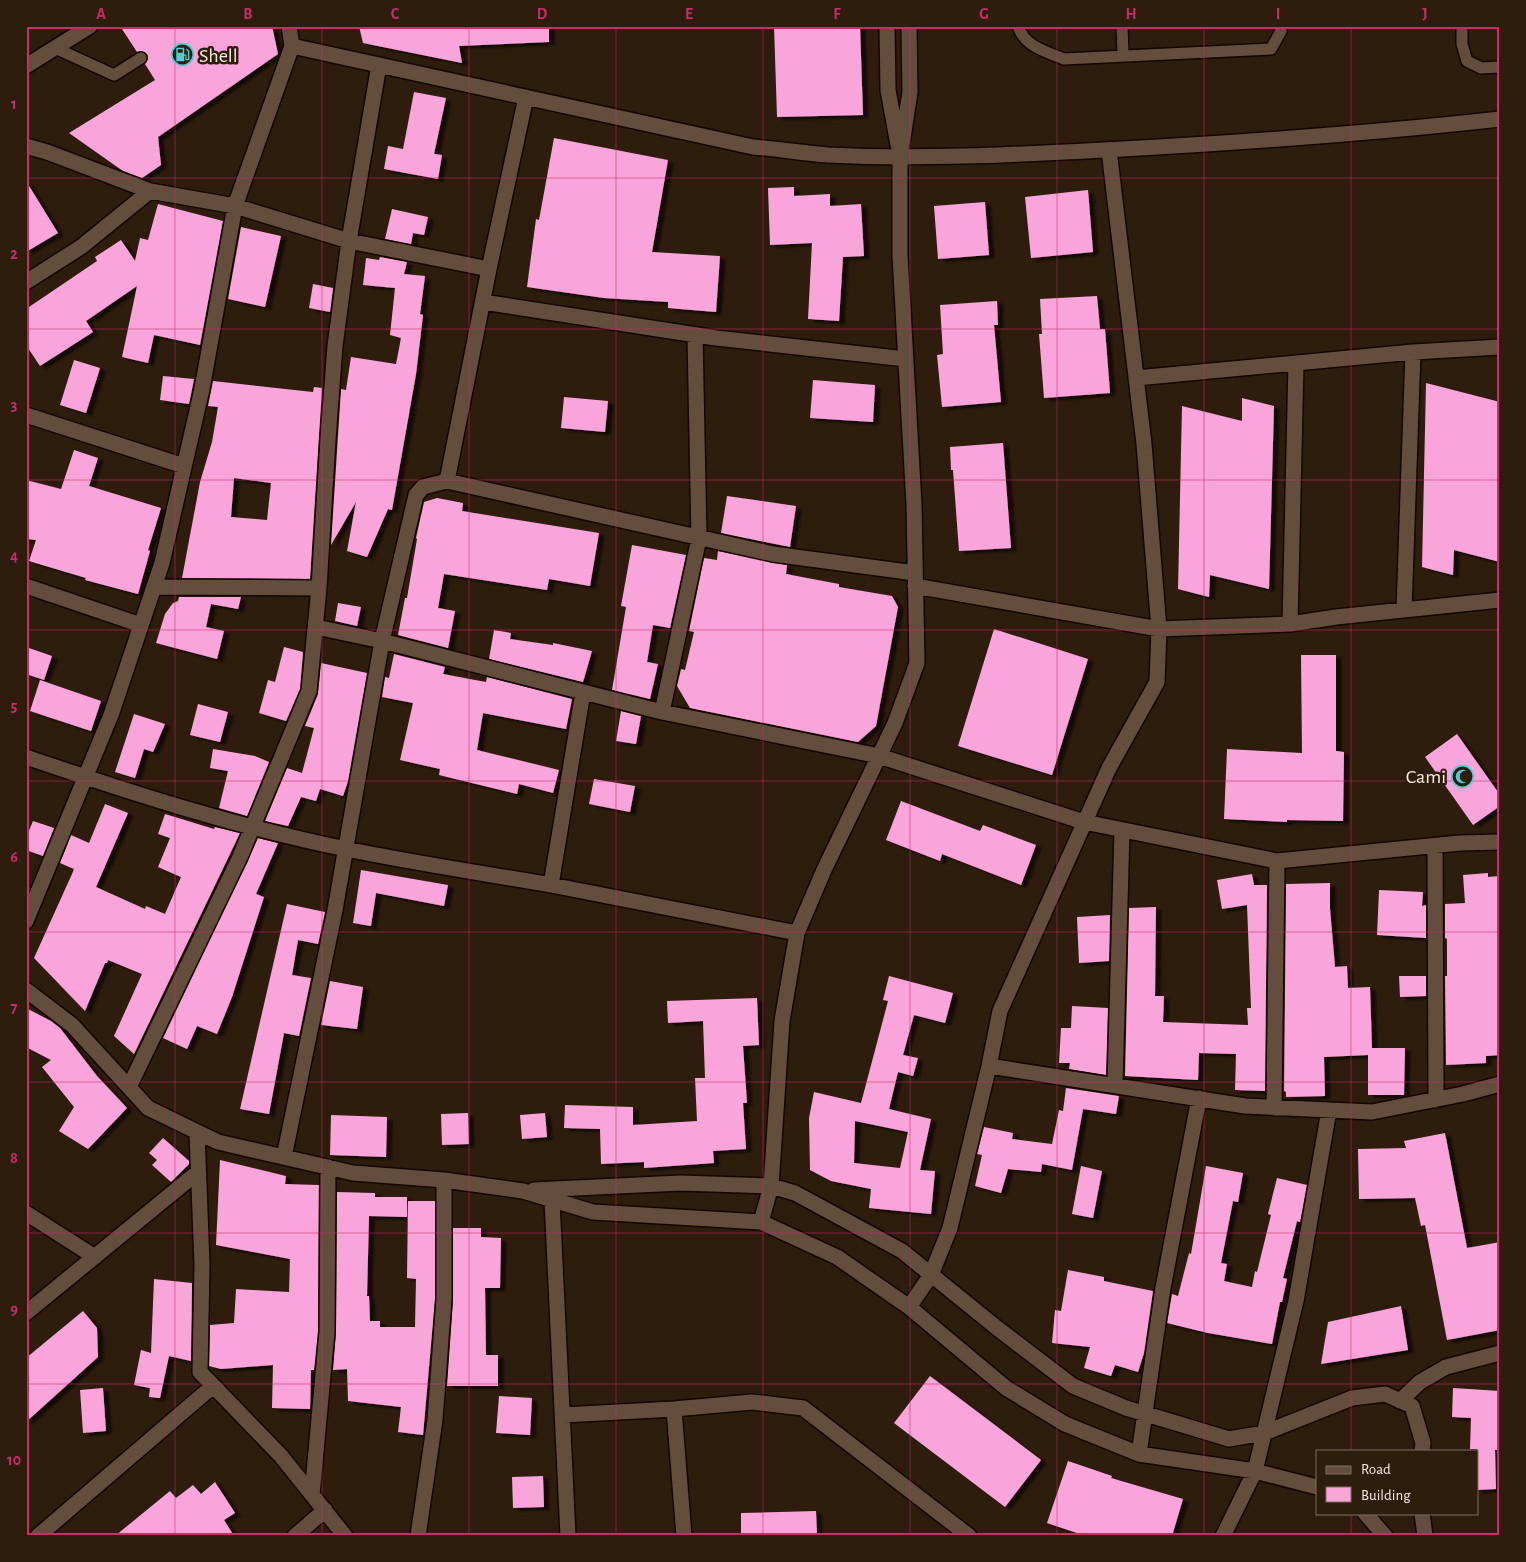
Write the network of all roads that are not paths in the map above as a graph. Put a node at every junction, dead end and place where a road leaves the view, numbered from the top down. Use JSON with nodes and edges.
{"nodes":[{"id":1,"x":90,"y":26,"type":"edge"},
{"id":2,"x":288,"y":26,"type":"edge"},
{"id":3,"x":887,"y":26,"type":"edge"},
{"id":4,"x":909,"y":26,"type":"edge"},
{"id":5,"x":1018,"y":26,"type":"edge"},
{"id":6,"x":1122,"y":26,"type":"edge"},
{"id":7,"x":1280,"y":26,"type":"edge"},
{"id":8,"x":1462,"y":26,"type":"edge"},
{"id":9,"x":292,"y":46,"type":"junction"},
{"id":10,"x":55,"y":48,"type":"junction"},
{"id":11,"x":1123,"y":55,"type":"junction"},
{"id":12,"x":141,"y":58,"type":"dead end"},
{"id":13,"x":379,"y":65,"type":"junction"},
{"id":14,"x":26,"y":66,"type":"edge"},
{"id":15,"x":1500,"y":67,"type":"edge"},
{"id":16,"x":526,"y":97,"type":"junction"},
{"id":17,"x":1500,"y":119,"type":"edge"},
{"id":18,"x":26,"y":146,"type":"edge"},
{"id":19,"x":1109,"y":150,"type":"junction"},
{"id":20,"x":900,"y":157,"type":"junction"},
{"id":21,"x":150,"y":191,"type":"junction"},
{"id":22,"x":235,"y":206,"type":"junction"},
{"id":23,"x":349,"y":242,"type":"junction"},
{"id":24,"x":489,"y":269,"type":"junction"},
{"id":25,"x":26,"y":282,"type":"edge"},
{"id":26,"x":483,"y":302,"type":"junction"},
{"id":27,"x":695,"y":335,"type":"junction"},
{"id":28,"x":1500,"y":347,"type":"edge"},
{"id":29,"x":1413,"y":352,"type":"junction"},
{"id":30,"x":906,"y":359,"type":"junction"},
{"id":31,"x":1296,"y":363,"type":"junction"},
{"id":32,"x":1136,"y":378,"type":"junction"},
{"id":33,"x":26,"y":416,"type":"edge"},
{"id":34,"x":184,"y":466,"type":"junction"},
{"id":35,"x":447,"y":481,"type":"junction"},
{"id":36,"x":699,"y":538,"type":"junction"},
{"id":37,"x":915,"y":580,"type":"junction"},
{"id":38,"x":26,"y":586,"type":"edge"},
{"id":39,"x":154,"y":587,"type":"junction"},
{"id":40,"x":319,"y":588,"type":"junction"},
{"id":41,"x":1500,"y":600,"type":"edge"},
{"id":42,"x":1404,"y":610,"type":"junction"},
{"id":43,"x":1290,"y":624,"type":"junction"},
{"id":44,"x":141,"y":625,"type":"junction"},
{"id":45,"x":316,"y":627,"type":"junction"},
{"id":46,"x":1159,"y":628,"type":"junction"},
{"id":47,"x":382,"y":641,"type":"junction"},
{"id":48,"x":584,"y":692,"type":"junction"},
{"id":49,"x":662,"y":712,"type":"junction"},
{"id":50,"x":879,"y":756,"type":"junction"},
{"id":51,"x":26,"y":757,"type":"edge"},
{"id":52,"x":86,"y":777,"type":"junction"},
{"id":53,"x":1084,"y":822,"type":"junction"},
{"id":54,"x":252,"y":827,"type":"junction"},
{"id":55,"x":1122,"y":830,"type":"junction"},
{"id":56,"x":1500,"y":842,"type":"edge"},
{"id":57,"x":1435,"y":846,"type":"junction"},
{"id":58,"x":345,"y":849,"type":"junction"},
{"id":59,"x":1277,"y":861,"type":"junction"},
{"id":60,"x":550,"y":885,"type":"junction"},
{"id":61,"x":26,"y":921,"type":"edge"},
{"id":62,"x":797,"y":933,"type":"junction"},
{"id":63,"x":26,"y":990,"type":"edge"},
{"id":64,"x":989,"y":1066,"type":"junction"},
{"id":65,"x":1500,"y":1084,"type":"edge"},
{"id":66,"x":1115,"y":1085,"type":"junction"},
{"id":67,"x":129,"y":1087,"type":"junction"},
{"id":68,"x":1199,"y":1098,"type":"junction"},
{"id":69,"x":1436,"y":1100,"type":"junction"},
{"id":70,"x":1274,"y":1108,"type":"junction"},
{"id":71,"x":1329,"y":1110,"type":"junction"},
{"id":72,"x":197,"y":1132,"type":"junction"},
{"id":73,"x":284,"y":1157,"type":"junction"},
{"id":74,"x":328,"y":1167,"type":"junction"},
{"id":75,"x":198,"y":1172,"type":"junction"},
{"id":76,"x":444,"y":1180,"type":"junction"},
{"id":77,"x":771,"y":1186,"type":"junction"},
{"id":78,"x":523,"y":1191,"type":"junction"},
{"id":79,"x":552,"y":1200,"type":"junction"},
{"id":80,"x":26,"y":1213,"type":"edge"},
{"id":81,"x":761,"y":1222,"type":"junction"},
{"id":82,"x":95,"y":1257,"type":"junction"},
{"id":83,"x":931,"y":1275,"type":"junction"},
{"id":84,"x":909,"y":1307,"type":"junction"},
{"id":85,"x":26,"y":1313,"type":"edge"},
{"id":86,"x":1500,"y":1353,"type":"edge"},
{"id":87,"x":214,"y":1386,"type":"junction"},
{"id":88,"x":1400,"y":1401,"type":"junction"},
{"id":89,"x":674,"y":1409,"type":"junction"},
{"id":90,"x":1145,"y":1413,"type":"junction"},
{"id":91,"x":563,"y":1415,"type":"junction"},
{"id":92,"x":1264,"y":1433,"type":"junction"},
{"id":93,"x":1422,"y":1450,"type":"edge"},
{"id":94,"x":1139,"y":1454,"type":"junction"},
{"id":95,"x":1255,"y":1471,"type":"junction"},
{"id":96,"x":1316,"y":1487,"type":"edge"},
{"id":97,"x":312,"y":1495,"type":"junction"},
{"id":98,"x":324,"y":1510,"type":"junction"},
{"id":99,"x":1366,"y":1514,"type":"edge"},
{"id":100,"x":1422,"y":1514,"type":"edge"},
{"id":101,"x":1384,"y":1535,"type":"edge"},
{"id":102,"x":38,"y":1536,"type":"edge"},
{"id":103,"x":295,"y":1536,"type":"edge"},
{"id":104,"x":345,"y":1536,"type":"edge"},
{"id":105,"x":418,"y":1536,"type":"edge"},
{"id":106,"x":568,"y":1536,"type":"edge"},
{"id":107,"x":684,"y":1536,"type":"edge"},
{"id":108,"x":969,"y":1536,"type":"edge"},
{"id":109,"x":1223,"y":1536,"type":"edge"},
{"id":110,"x":1425,"y":1536,"type":"edge"}],
"edges":[{"from":1,"to":10,"type":"street"},
{"from":2,"to":9,"type":"street"},
{"from":3,"to":20,"type":"street"},
{"from":4,"to":20,"type":"street"},
{"from":5,"to":11,"type":"lane"},
{"from":6,"to":11,"type":"lane"},
{"from":7,"to":11,"type":"lane"},
{"from":8,"to":15,"type":"lane"},
{"from":9,"to":13,"type":"street"},
{"from":9,"to":22,"type":"street"},
{"from":10,"to":12,"type":"lane"},
{"from":10,"to":14,"type":"street"},
{"from":13,"to":16,"type":"street"},
{"from":13,"to":23,"type":"street"},
{"from":16,"to":20,"type":"street"},
{"from":16,"to":24,"type":"street"},
{"from":17,"to":19,"type":"street"},
{"from":18,"to":21,"type":"street"},
{"from":19,"to":20,"type":"street"},
{"from":19,"to":32,"type":"street"},
{"from":20,"to":30,"type":"street"},
{"from":21,"to":22,"type":"street"},
{"from":21,"to":25,"type":"street"},
{"from":22,"to":23,"type":"street"},
{"from":22,"to":34,"type":"street"},
{"from":23,"to":24,"type":"street"},
{"from":23,"to":40,"type":"street"},
{"from":24,"to":26,"type":"street"},
{"from":26,"to":27,"type":"street"},
{"from":26,"to":35,"type":"street"},
{"from":27,"to":30,"type":"street"},
{"from":27,"to":36,"type":"street"},
{"from":28,"to":29,"type":"street"},
{"from":29,"to":31,"type":"street"},
{"from":29,"to":42,"type":"street"},
{"from":30,"to":37,"type":"street"},
{"from":31,"to":32,"type":"street"},
{"from":31,"to":43,"type":"street"},
{"from":32,"to":46,"type":"street"},
{"from":33,"to":34,"type":"street"},
{"from":34,"to":39,"type":"street"},
{"from":35,"to":36,"type":"street"},
{"from":35,"to":47,"type":"street"},
{"from":36,"to":37,"type":"street"},
{"from":36,"to":49,"type":"street"},
{"from":37,"to":46,"type":"street"},
{"from":37,"to":50,"type":"street"},
{"from":38,"to":44,"type":"street"},
{"from":39,"to":40,"type":"street"},
{"from":39,"to":44,"type":"street"},
{"from":40,"to":45,"type":"street"},
{"from":41,"to":42,"type":"street"},
{"from":42,"to":43,"type":"street"},
{"from":43,"to":46,"type":"street"},
{"from":44,"to":52,"type":"street"},
{"from":45,"to":47,"type":"street"},
{"from":45,"to":54,"type":"street"},
{"from":46,"to":53,"type":"street"},
{"from":47,"to":48,"type":"street"},
{"from":47,"to":58,"type":"street"},
{"from":48,"to":49,"type":"street"},
{"from":48,"to":60,"type":"street"},
{"from":49,"to":50,"type":"street"},
{"from":50,"to":53,"type":"street"},
{"from":50,"to":62,"type":"street"},
{"from":51,"to":52,"type":"street"},
{"from":52,"to":54,"type":"street"},
{"from":52,"to":61,"type":"street"},
{"from":53,"to":55,"type":"street"},
{"from":53,"to":64,"type":"street"},
{"from":54,"to":58,"type":"street"},
{"from":54,"to":67,"type":"street"},
{"from":55,"to":59,"type":"street"},
{"from":55,"to":66,"type":"street"},
{"from":56,"to":57,"type":"street"},
{"from":57,"to":59,"type":"street"},
{"from":57,"to":69,"type":"street"},
{"from":58,"to":60,"type":"street"},
{"from":58,"to":73,"type":"street"},
{"from":59,"to":70,"type":"street"},
{"from":60,"to":62,"type":"street"},
{"from":62,"to":77,"type":"street"},
{"from":63,"to":67,"type":"street"},
{"from":64,"to":66,"type":"street"},
{"from":64,"to":83,"type":"street"},
{"from":65,"to":69,"type":"street"},
{"from":66,"to":68,"type":"street"},
{"from":67,"to":72,"type":"street"},
{"from":68,"to":70,"type":"street"},
{"from":68,"to":90,"type":"street"},
{"from":69,"to":71,"type":"street"},
{"from":70,"to":71,"type":"street"},
{"from":71,"to":92,"type":"street"},
{"from":72,"to":73,"type":"street"},
{"from":72,"to":75,"type":"street"},
{"from":73,"to":74,"type":"street"},
{"from":74,"to":76,"type":"street"},
{"from":74,"to":97,"type":"street"},
{"from":75,"to":82,"type":"street"},
{"from":75,"to":87,"type":"street"},
{"from":76,"to":78,"type":"street"},
{"from":76,"to":105,"type":"street"},
{"from":77,"to":78,"type":"street"},
{"from":77,"to":81,"type":"street"},
{"from":77,"to":83,"type":"street"},
{"from":78,"to":79,"type":"street"},
{"from":79,"to":81,"type":"street"},
{"from":79,"to":91,"type":"street"},
{"from":80,"to":82,"type":"street"},
{"from":81,"to":84,"type":"street"},
{"from":82,"to":85,"type":"street"},
{"from":83,"to":84,"type":"street"},
{"from":83,"to":90,"type":"street"},
{"from":84,"to":94,"type":"street"},
{"from":86,"to":88,"type":"street"},
{"from":87,"to":97,"type":"street"},
{"from":87,"to":102,"type":"street"},
{"from":88,"to":92,"type":"street"},
{"from":88,"to":93,"type":"street"},
{"from":89,"to":91,"type":"street"},
{"from":89,"to":107,"type":"street"},
{"from":89,"to":108,"type":"street"},
{"from":90,"to":92,"type":"street"},
{"from":90,"to":94,"type":"street"},
{"from":91,"to":106,"type":"street"},
{"from":92,"to":95,"type":"street"},
{"from":94,"to":95,"type":"street"},
{"from":95,"to":96,"type":"street"},
{"from":95,"to":109,"type":"street"},
{"from":97,"to":98,"type":"street"},
{"from":98,"to":103,"type":"street"},
{"from":98,"to":104,"type":"street"},
{"from":99,"to":101,"type":"street"},
{"from":100,"to":110,"type":"street"}]}
